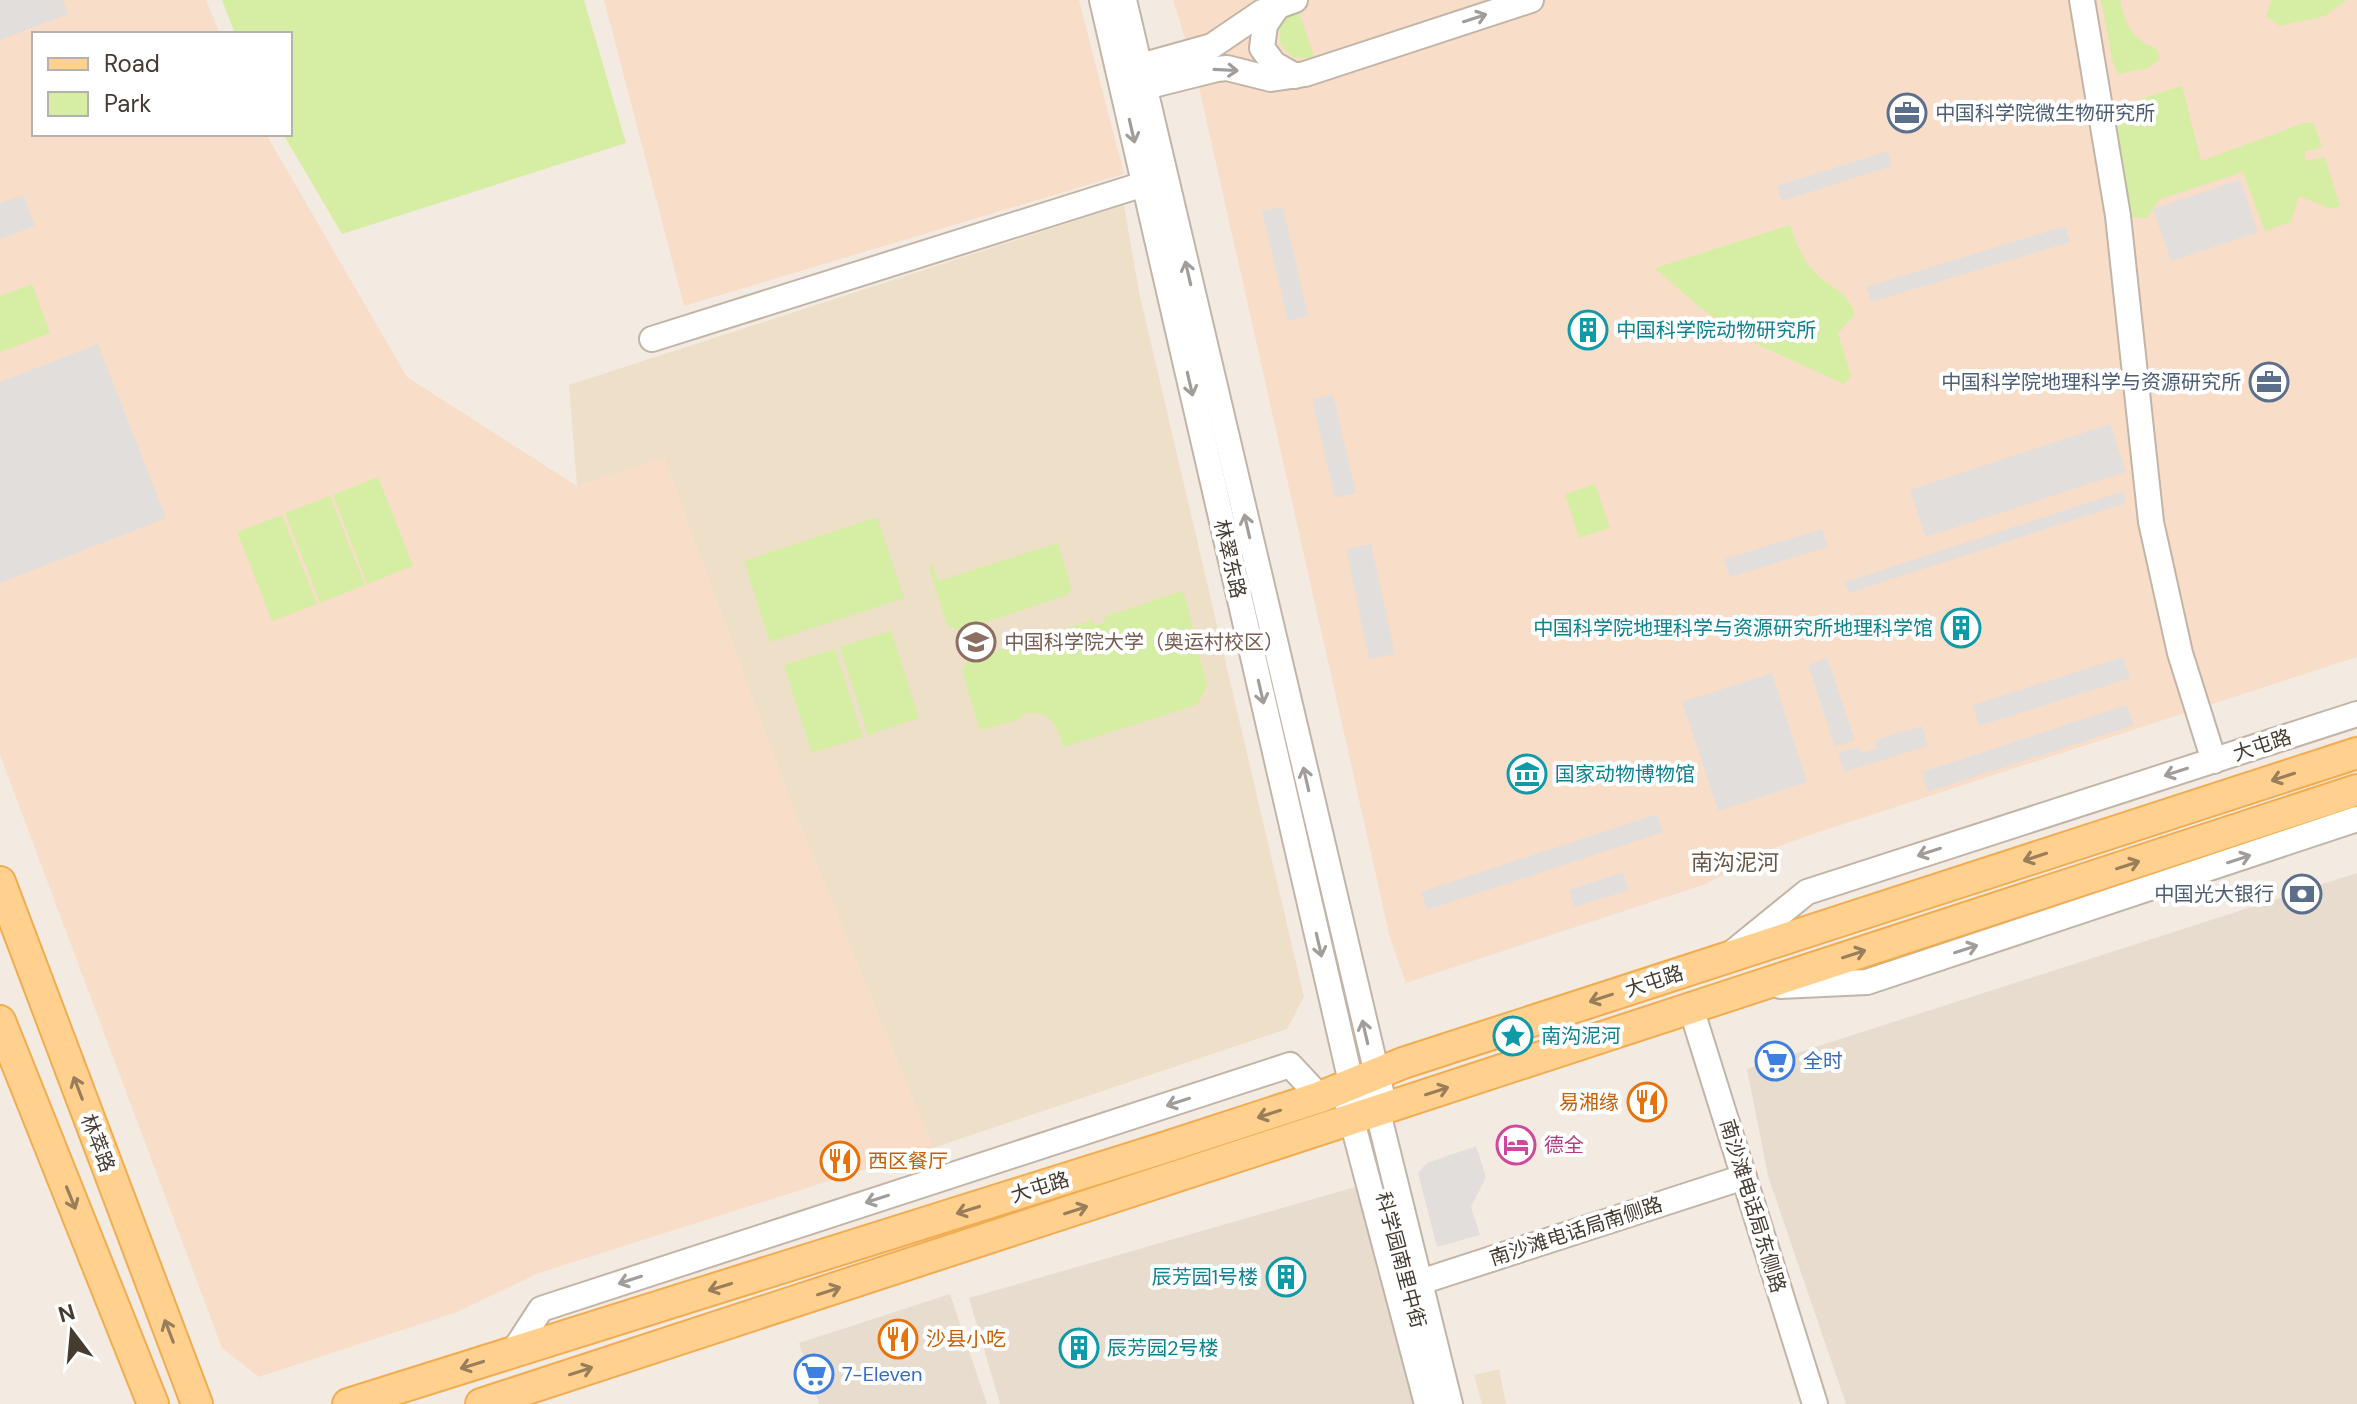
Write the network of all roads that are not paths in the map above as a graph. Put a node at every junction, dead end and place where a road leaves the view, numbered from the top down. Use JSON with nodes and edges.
{"nodes":[{"id":1,"x":1102,"y":0,"type":"edge"},
{"id":2,"x":1124,"y":0,"type":"edge"},
{"id":3,"x":1531,"y":0,"type":"edge"},
{"id":4,"x":2082,"y":0,"type":"edge"},
{"id":5,"x":1286,"y":3,"type":"edge"},
{"id":6,"x":1295,"y":76,"type":"junction"},
{"id":7,"x":1131,"y":79,"type":"junction"},
{"id":8,"x":1144,"y":184,"type":"junction"},
{"id":9,"x":652,"y":339,"type":"dead end"},
{"id":10,"x":2357,"y":714,"type":"edge"},
{"id":11,"x":2357,"y":753,"type":"edge"},
{"id":12,"x":2214,"y":761,"type":"junction"},
{"id":13,"x":2357,"y":790,"type":"edge"},
{"id":14,"x":2357,"y":819,"type":"edge"},
{"id":15,"x":0,"y":882,"type":"edge"},
{"id":16,"x":1728,"y":956,"type":"junction"},
{"id":17,"x":1753,"y":987,"type":"junction"},
{"id":18,"x":1691,"y":1008,"type":"junction"},
{"id":19,"x":0,"y":1021,"type":"edge"},
{"id":20,"x":1352,"y":1085,"type":"junction"},
{"id":21,"x":1367,"y":1114,"type":"junction"},
{"id":22,"x":1744,"y":1177,"type":"junction"},
{"id":23,"x":1413,"y":1284,"type":"junction"},
{"id":24,"x":192,"y":1391,"type":"edge"},
{"id":25,"x":150,"y":1398,"type":"edge"},
{"id":26,"x":348,"y":1404,"type":"edge"},
{"id":27,"x":481,"y":1404,"type":"edge"},
{"id":28,"x":1427,"y":1404,"type":"edge"},
{"id":29,"x":1439,"y":1404,"type":"edge"},
{"id":30,"x":1450,"y":1404,"type":"edge"},
{"id":31,"x":1815,"y":1404,"type":"edge"}],
"edges":[{"from":1,"to":7,"type":"street","name":"林翠东路"},
{"from":2,"to":7,"type":"street","name":"林翠东路"},
{"from":6,"to":3,"type":"street","one_way":true},
{"from":4,"to":12,"type":"street"},
{"from":5,"to":6,"type":"street"},
{"from":5,"to":7,"type":"street"},
{"from":7,"to":6,"type":"street","one_way":true},
{"from":7,"to":8,"type":"street","name":"林翠东路","one_way":true},
{"from":20,"to":7,"type":"street","name":"林翠东路","one_way":true},
{"from":8,"to":9,"type":"street"},
{"from":8,"to":20,"type":"street","name":"林翠东路","one_way":true},
{"from":10,"to":12,"type":"street","name":"大屯路"},
{"from":11,"to":16,"type":"main road","name":"大屯路","one_way":true},
{"from":12,"to":16,"type":"street","name":"大屯路","one_way":true},
{"from":17,"to":13,"type":"main road","name":"大屯路","one_way":true},
{"from":17,"to":14,"type":"street","name":"大屯路","one_way":true},
{"from":24,"to":15,"type":"main road","name":"林萃路","one_way":true},
{"from":16,"to":20,"type":"main road","name":"大屯路","one_way":true},
{"from":17,"to":18,"type":"main road","name":"大屯路"},
{"from":21,"to":18,"type":"main road","name":"大屯路","one_way":true},
{"from":18,"to":22,"type":"street","name":"南沙滩电话局东侧路"},
{"from":19,"to":25,"type":"main road","one_way":true},
{"from":20,"to":21,"type":"main road"},
{"from":20,"to":26,"type":"main road","name":"大屯路","one_way":true},
{"from":21,"to":23,"type":"street","name":"科学园南里中街"},
{"from":27,"to":21,"type":"main road","name":"大屯路","one_way":true},
{"from":21,"to":28,"type":"street"},
{"from":22,"to":23,"type":"street","name":"南沙滩电话局南侧路"},
{"from":22,"to":31,"type":"street","name":"南沙滩电话局东侧路"},
{"from":23,"to":29,"type":"street","name":"科学园南里中街"},
{"from":23,"to":30,"type":"street"},
{"from":24,"to":25,"type":"main road"}]}
